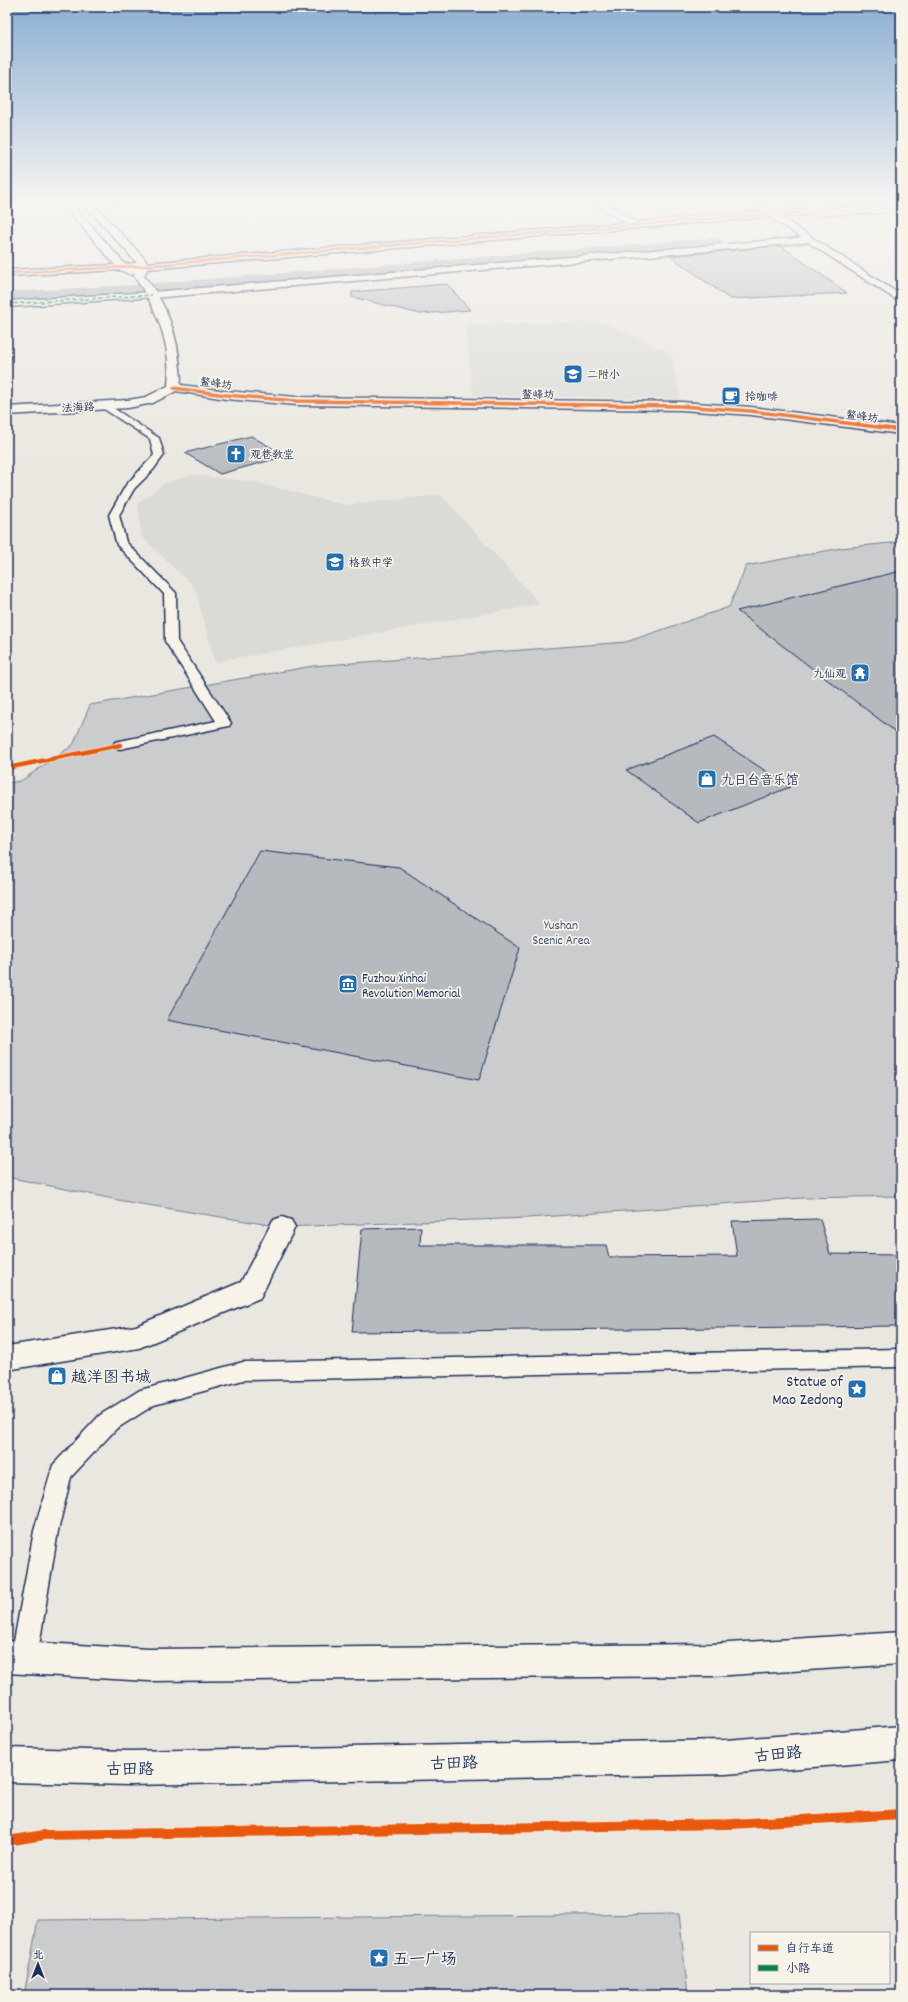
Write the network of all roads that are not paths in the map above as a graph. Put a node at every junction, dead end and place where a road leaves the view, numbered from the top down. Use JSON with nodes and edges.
{"nodes":[{"id":1,"x":95,"y":295,"type":"edge"},
{"id":2,"x":153,"y":295,"type":"edge"},
{"id":3,"x":7,"y":304,"type":"edge"},
{"id":4,"x":174,"y":388,"type":"junction"},
{"id":5,"x":104,"y":405,"type":"junction"},
{"id":6,"x":7,"y":411,"type":"edge"},
{"id":7,"x":901,"y":430,"type":"edge"},
{"id":8,"x":120,"y":744,"type":"dead end"},
{"id":9,"x":282,"y":1227,"type":"dead end"},
{"id":10,"x":7,"y":1358,"type":"edge"},
{"id":11,"x":901,"y":1358,"type":"edge"},
{"id":12,"x":901,"y":1648,"type":"edge"},
{"id":13,"x":16,"y":1657,"type":"edge"},
{"id":14,"x":901,"y":1743,"type":"edge"},
{"id":15,"x":7,"y":1765,"type":"edge"}],
"edges":[{"from":1,"to":3,"type":"street"},
{"from":2,"to":4,"type":"street"},
{"from":4,"to":5,"type":"street","name":"法海路"},
{"from":4,"to":7,"type":"street","name":"鳌峰坊"},
{"from":5,"to":6,"type":"street","name":"法海路"},
{"from":5,"to":8,"type":"lane"},
{"from":9,"to":10,"type":"street"},
{"from":11,"to":13,"type":"lane"},
{"from":12,"to":13,"type":"street"},
{"from":14,"to":15,"type":"street","name":"古田路"}]}
